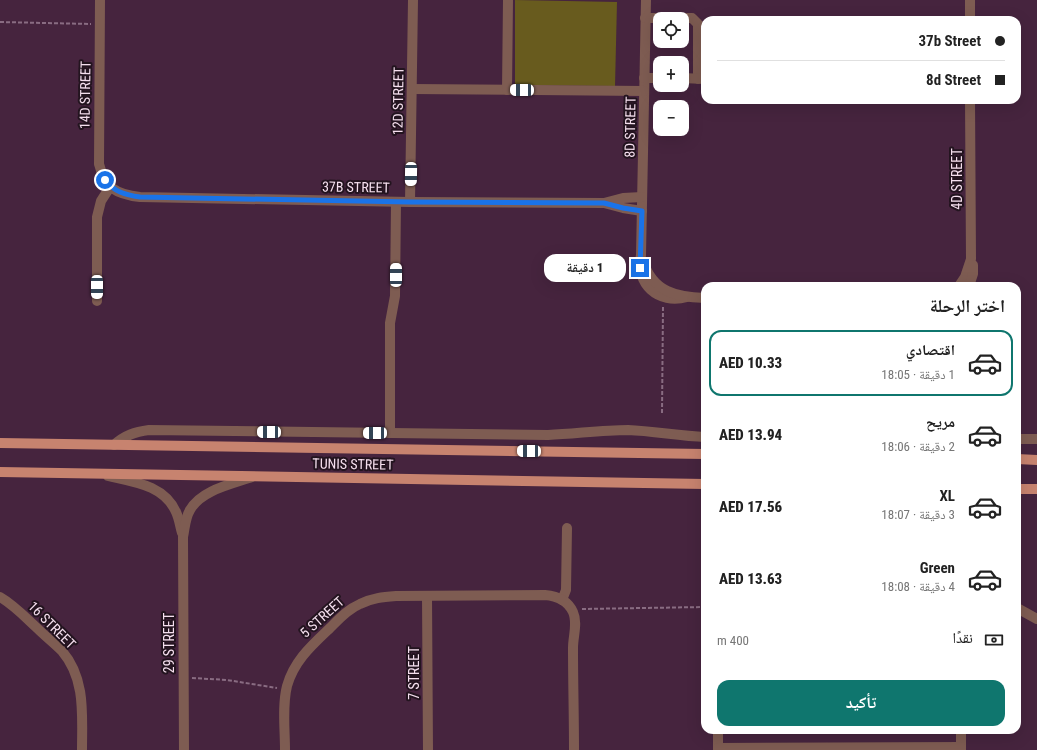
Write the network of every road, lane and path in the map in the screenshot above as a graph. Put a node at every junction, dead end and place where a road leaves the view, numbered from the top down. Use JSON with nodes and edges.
{"nodes":[{"id":1,"x":100,"y":0,"type":"edge"},
{"id":2,"x":413,"y":0,"type":"edge"},
{"id":3,"x":508,"y":0,"type":"edge"},
{"id":4,"x":646,"y":0,"type":"edge"},
{"id":5,"x":970,"y":0,"type":"edge"},
{"id":6,"x":970,"y":16,"type":"edge"},
{"id":7,"x":645,"y":18,"type":"junction"},
{"id":8,"x":0,"y":22,"type":"edge"},
{"id":9,"x":100,"y":24,"type":"junction"},
{"id":10,"x":701,"y":65,"type":"edge"},
{"id":11,"x":644,"y":78,"type":"junction"},
{"id":12,"x":653,"y":78,"type":"edge"},
{"id":13,"x":689,"y":78,"type":"edge"},
{"id":14,"x":701,"y":79,"type":"edge"},
{"id":15,"x":412,"y":89,"type":"junction"},
{"id":16,"x":507,"y":90,"type":"junction"},
{"id":17,"x":644,"y":91,"type":"junction"},
{"id":18,"x":970,"y":104,"type":"edge"},
{"id":19,"x":110,"y":187,"type":"junction"},
{"id":20,"x":642,"y":197,"type":"junction"},
{"id":21,"x":396,"y":202,"type":"junction"},
{"id":22,"x":410,"y":202,"type":"junction"},
{"id":23,"x":604,"y":203,"type":"junction"},
{"id":24,"x":642,"y":211,"type":"junction"},
{"id":25,"x":971,"y":259,"type":"junction"},
{"id":26,"x":961,"y":282,"type":"edge"},
{"id":27,"x":970,"y":282,"type":"edge"},
{"id":28,"x":654,"y":287,"type":"junction"},
{"id":29,"x":663,"y":297,"type":"junction"},
{"id":30,"x":687,"y":297,"type":"junction"},
{"id":31,"x":701,"y":298,"type":"edge"},
{"id":32,"x":97,"y":301,"type":"dead end"},
{"id":33,"x":662,"y":413,"type":"dead end"},
{"id":34,"x":390,"y":433,"type":"junction"},
{"id":35,"x":701,"y":437,"type":"edge"},
{"id":36,"x":1021,"y":439,"type":"edge"},
{"id":37,"x":1037,"y":439,"type":"edge"},
{"id":38,"x":0,"y":443,"type":"edge"},
{"id":39,"x":114,"y":445,"type":"junction"},
{"id":40,"x":701,"y":454,"type":"edge"},
{"id":41,"x":1021,"y":459,"type":"edge"},
{"id":42,"x":1036,"y":459,"type":"edge"},
{"id":43,"x":0,"y":472,"type":"edge"},
{"id":44,"x":103,"y":474,"type":"junction"},
{"id":45,"x":252,"y":477,"type":"junction"},
{"id":46,"x":701,"y":484,"type":"edge"},
{"id":47,"x":1021,"y":489,"type":"edge"},
{"id":48,"x":1037,"y":489,"type":"edge"},
{"id":49,"x":567,"y":528,"type":"dead end"},
{"id":50,"x":183,"y":537,"type":"junction"},
{"id":51,"x":427,"y":596,"type":"junction"},
{"id":52,"x":533,"y":596,"type":"junction"},
{"id":53,"x":0,"y":597,"type":"edge"},
{"id":54,"x":562,"y":600,"type":"junction"},
{"id":55,"x":701,"y":607,"type":"edge"},
{"id":56,"x":572,"y":609,"type":"junction"},
{"id":57,"x":1021,"y":610,"type":"edge"},
{"id":58,"x":1037,"y":618,"type":"edge"},
{"id":59,"x":573,"y":646,"type":"junction"},
{"id":60,"x":184,"y":677,"type":"junction"},
{"id":61,"x":286,"y":691,"type":"junction"},
{"id":62,"x":718,"y":734,"type":"edge"},
{"id":63,"x":961,"y":734,"type":"edge"},
{"id":64,"x":962,"y":748,"type":"edge"},
{"id":65,"x":718,"y":749,"type":"edge"},
{"id":66,"x":82,"y":750,"type":"edge"},
{"id":67,"x":184,"y":750,"type":"edge"},
{"id":68,"x":285,"y":750,"type":"edge"},
{"id":69,"x":428,"y":750,"type":"edge"},
{"id":70,"x":574,"y":750,"type":"edge"}],
"edges":[{"from":1,"to":9,"type":"street","name":"14D STREET"},
{"from":2,"to":15,"type":"street","name":"12D STREET"},
{"from":3,"to":16,"type":"street"},
{"from":4,"to":7,"type":"street","name":"8D STREET"},
{"from":5,"to":6,"type":"street"},
{"from":7,"to":10,"type":"street"},
{"from":7,"to":11,"type":"street","name":"8D STREET"},
{"from":8,"to":9,"type":"path"},
{"from":9,"to":19,"type":"street","name":"14D STREET"},
{"from":11,"to":12,"type":"street"},
{"from":11,"to":17,"type":"street","name":"8D STREET"},
{"from":13,"to":14,"type":"street"},
{"from":15,"to":16,"type":"street"},
{"from":15,"to":22,"type":"street","name":"12D STREET"},
{"from":16,"to":17,"type":"street"},
{"from":17,"to":20,"type":"street","name":"8D STREET"},
{"from":18,"to":25,"type":"street","name":"4D STREET"},
{"from":19,"to":21,"type":"street","name":"37B STREET"},
{"from":19,"to":32,"type":"street"},
{"from":20,"to":23,"type":"street","name":"37B STREET"},
{"from":20,"to":24,"type":"street","name":"8D STREET"},
{"from":21,"to":22,"type":"street","name":"37B STREET"},
{"from":21,"to":34,"type":"street"},
{"from":22,"to":23,"type":"street","name":"37B STREET"},
{"from":23,"to":24,"type":"street","name":"37B STREET"},
{"from":24,"to":28,"type":"street","name":"8D STREET"},
{"from":25,"to":26,"type":"street","name":"4D STREET"},
{"from":25,"to":27,"type":"street","name":"4D STREET"},
{"from":28,"to":29,"type":"street"},
{"from":28,"to":30,"type":"street"},
{"from":29,"to":30,"type":"street"},
{"from":29,"to":33,"type":"path"},
{"from":30,"to":31,"type":"street"},
{"from":34,"to":35,"type":"street"},
{"from":34,"to":39,"type":"street"},
{"from":36,"to":37,"type":"street"},
{"from":38,"to":39,"type":"main road","name":"TUNIS STREET"},
{"from":39,"to":40,"type":"main road","name":"TUNIS STREET"},
{"from":41,"to":42,"type":"main road"},
{"from":43,"to":44,"type":"main road","name":"TUNIS STREET"},
{"from":44,"to":45,"type":"main road","name":"TUNIS STREET"},
{"from":44,"to":50,"type":"street","name":"29 STREET"},
{"from":45,"to":46,"type":"main road","name":"TUNIS STREET"},
{"from":45,"to":50,"type":"street","name":"29 STREET"},
{"from":47,"to":48,"type":"main road"},
{"from":49,"to":54,"type":"street"},
{"from":50,"to":60,"type":"street","name":"29 STREET"},
{"from":51,"to":52,"type":"street","name":"5 STREET"},
{"from":51,"to":61,"type":"street","name":"5 STREET"},
{"from":51,"to":69,"type":"street","name":"7 STREET"},
{"from":52,"to":54,"type":"street","name":"5 STREET"},
{"from":52,"to":59,"type":"street","name":"5 STREET"},
{"from":53,"to":66,"type":"street","name":"16 STREET"},
{"from":54,"to":56,"type":"street"},
{"from":55,"to":56,"type":"path"},
{"from":56,"to":59,"type":"street","name":"5 STREET"},
{"from":57,"to":58,"type":"street"},
{"from":59,"to":70,"type":"street","name":"5 STREET"},
{"from":60,"to":61,"type":"path"},
{"from":60,"to":67,"type":"street","name":"29 STREET"},
{"from":61,"to":68,"type":"street","name":"5 STREET"},
{"from":62,"to":65,"type":"street"},
{"from":63,"to":64,"type":"street"},
{"from":64,"to":65,"type":"street"}]}
